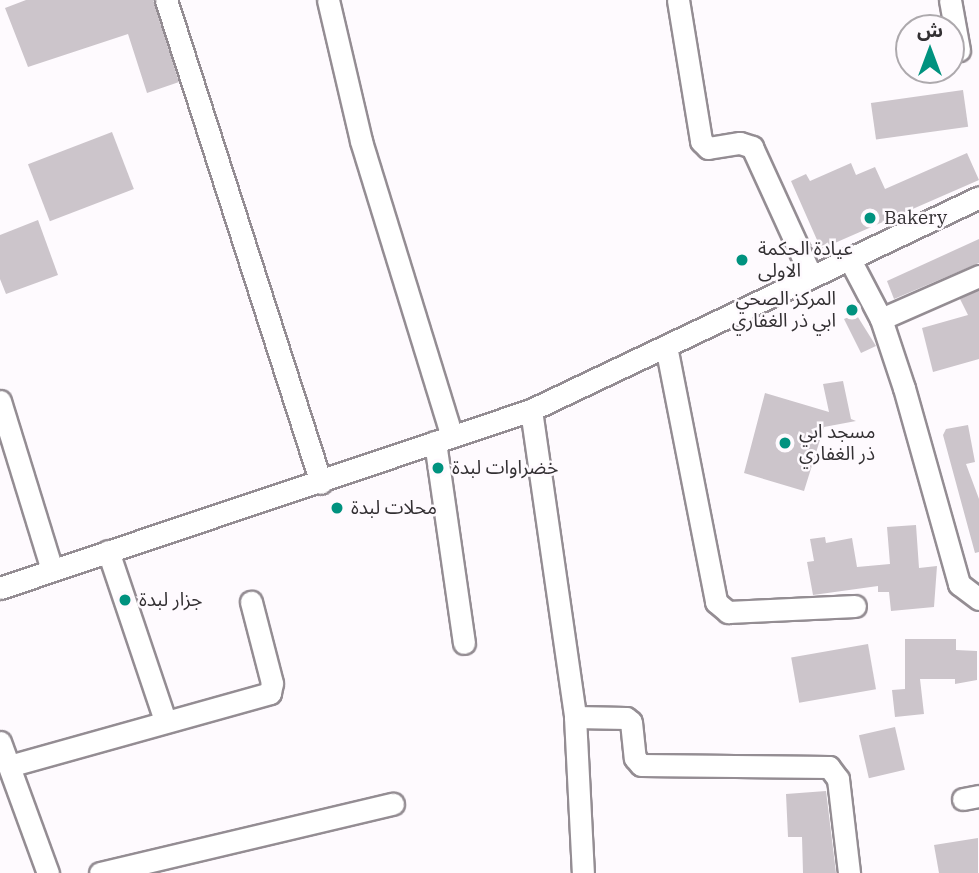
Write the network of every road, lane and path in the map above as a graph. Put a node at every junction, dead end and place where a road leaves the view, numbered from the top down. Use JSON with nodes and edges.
{"nodes":[{"id":1,"x":166,"y":0,"type":"edge"},
{"id":2,"x":328,"y":0,"type":"edge"},
{"id":3,"x":678,"y":0,"type":"edge"},
{"id":4,"x":979,"y":197,"type":"edge"},
{"id":5,"x":849,"y":258,"type":"junction"},
{"id":6,"x":811,"y":276,"type":"junction"},
{"id":7,"x":979,"y":276,"type":"edge"},
{"id":8,"x":881,"y":319,"type":"junction"},
{"id":9,"x":666,"y":346,"type":"junction"},
{"id":10,"x":0,"y":401,"type":"edge"},
{"id":11,"x":531,"y":410,"type":"junction"},
{"id":12,"x":444,"y":439,"type":"junction"},
{"id":13,"x":320,"y":483,"type":"junction"},
{"id":14,"x":107,"y":551,"type":"junction"},
{"id":15,"x":52,"y":570,"type":"junction"},
{"id":16,"x":0,"y":588,"type":"edge"},
{"id":17,"x":979,"y":599,"type":"edge"},
{"id":18,"x":251,"y":603,"type":"dead end"},
{"id":19,"x":855,"y":606,"type":"dead end"},
{"id":20,"x":464,"y":643,"type":"dead end"},
{"id":21,"x":575,"y":717,"type":"junction"},
{"id":22,"x":165,"y":720,"type":"junction"},
{"id":23,"x":0,"y":742,"type":"edge"},
{"id":24,"x":9,"y":765,"type":"junction"},
{"id":25,"x":393,"y":804,"type":"dead end"},
{"id":26,"x":48,"y":873,"type":"edge"},
{"id":27,"x":100,"y":873,"type":"edge"},
{"id":28,"x":583,"y":873,"type":"edge"},
{"id":29,"x":849,"y":873,"type":"edge"}],
"edges":[{"from":1,"to":13,"type":"street"},
{"from":2,"to":12,"type":"street"},
{"from":3,"to":6,"type":"street"},
{"from":4,"to":5,"type":"street"},
{"from":5,"to":6,"type":"street"},
{"from":5,"to":8,"type":"street"},
{"from":6,"to":9,"type":"street"},
{"from":7,"to":8,"type":"street"},
{"from":8,"to":17,"type":"street"},
{"from":9,"to":11,"type":"street"},
{"from":9,"to":19,"type":"street"},
{"from":10,"to":15,"type":"street"},
{"from":11,"to":12,"type":"street"},
{"from":11,"to":21,"type":"street"},
{"from":12,"to":13,"type":"street"},
{"from":12,"to":20,"type":"street"},
{"from":13,"to":14,"type":"street"},
{"from":14,"to":15,"type":"street"},
{"from":14,"to":22,"type":"street"},
{"from":15,"to":16,"type":"street"},
{"from":18,"to":22,"type":"street"},
{"from":21,"to":28,"type":"street"},
{"from":21,"to":29,"type":"street"},
{"from":22,"to":24,"type":"street"},
{"from":23,"to":24,"type":"street"},
{"from":24,"to":26,"type":"street"},
{"from":25,"to":27,"type":"street"}]}
